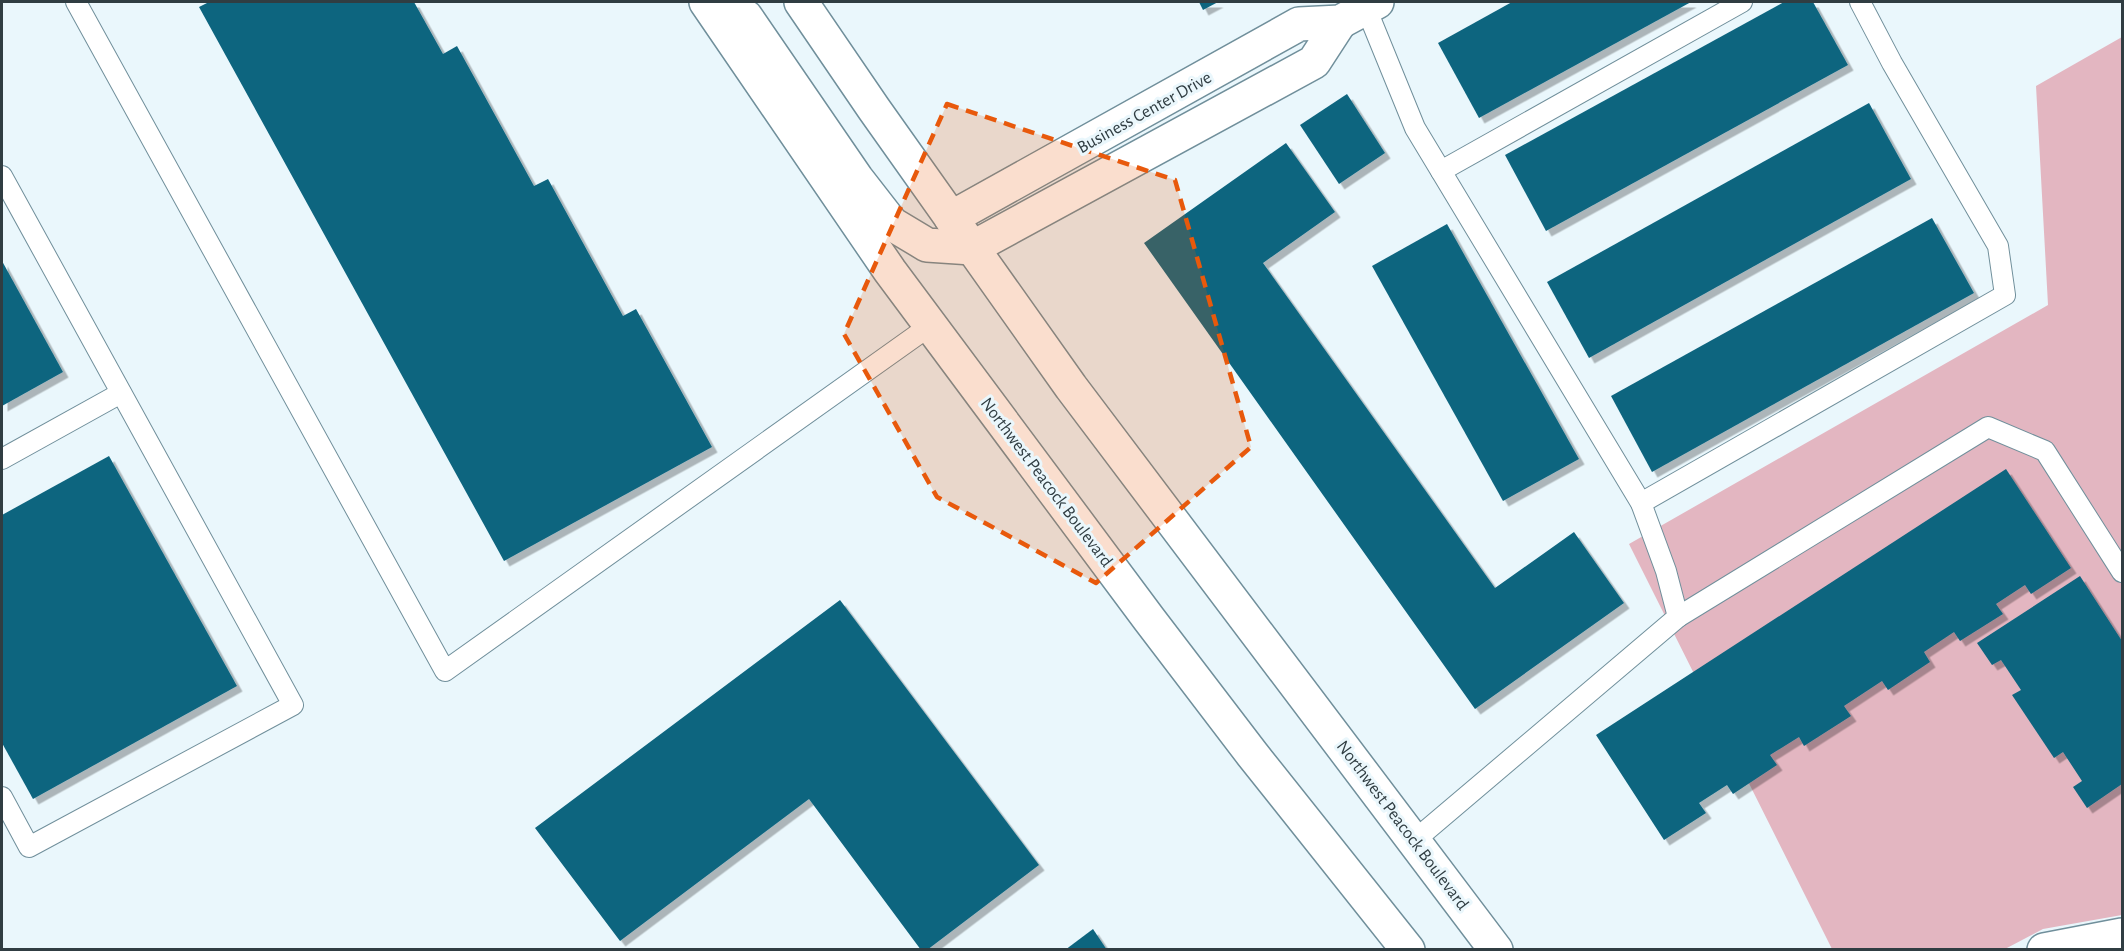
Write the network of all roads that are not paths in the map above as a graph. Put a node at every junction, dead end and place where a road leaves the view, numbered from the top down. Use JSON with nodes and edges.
{"nodes":[{"id":1,"x":76,"y":2,"type":"edge"},
{"id":2,"x":706,"y":2,"type":"edge"},
{"id":3,"x":725,"y":2,"type":"edge"},
{"id":4,"x":801,"y":2,"type":"edge"},
{"id":5,"x":1742,"y":2,"type":"edge"},
{"id":6,"x":1860,"y":2,"type":"edge"},
{"id":7,"x":1361,"y":10,"type":"edge"},
{"id":8,"x":1441,"y":171,"type":"junction"},
{"id":9,"x":2,"y":176,"type":"edge"},
{"id":10,"x":951,"y":218,"type":"junction"},
{"id":11,"x":972,"y":248,"type":"junction"},
{"id":12,"x":931,"y":325,"type":"junction"},
{"id":13,"x":121,"y":393,"type":"junction"},
{"id":14,"x":2,"y":459,"type":"edge"},
{"id":15,"x":1641,"y":503,"type":"junction"},
{"id":16,"x":2122,"y":572,"type":"edge"},
{"id":17,"x":1678,"y":617,"type":"junction"},
{"id":18,"x":2,"y":797,"type":"edge"},
{"id":19,"x":1415,"y":840,"type":"junction"},
{"id":20,"x":2122,"y":935,"type":"edge"},
{"id":21,"x":1408,"y":950,"type":"edge"},
{"id":22,"x":1496,"y":950,"type":"edge"},
{"id":23,"x":2044,"y":950,"type":"edge"}],
"edges":[{"from":1,"to":12,"type":"lane"},
{"from":2,"to":12,"type":"street","name":"Northwest Peacock Boulevard"},
{"from":3,"to":11,"type":"street"},
{"from":4,"to":10,"type":"street","name":"Northwest Peacock Boulevard"},
{"from":5,"to":8,"type":"lane"},
{"from":6,"to":15,"type":"lane"},
{"from":7,"to":8,"type":"lane"},
{"from":7,"to":10,"type":"street","name":"Business Center Drive"},
{"from":7,"to":11,"type":"street","name":"Business Center Drive"},
{"from":8,"to":15,"type":"lane"},
{"from":9,"to":13,"type":"lane"},
{"from":10,"to":11,"type":"street","name":"Northwest Peacock Boulevard"},
{"from":11,"to":19,"type":"street","name":"Northwest Peacock Boulevard"},
{"from":12,"to":21,"type":"street","name":"Northwest Peacock Boulevard"},
{"from":13,"to":14,"type":"lane"},
{"from":13,"to":18,"type":"lane"},
{"from":15,"to":17,"type":"lane"},
{"from":16,"to":17,"type":"lane"},
{"from":17,"to":19,"type":"lane"},
{"from":19,"to":22,"type":"street","name":"Northwest Peacock Boulevard"},
{"from":20,"to":23,"type":"street"}]}
